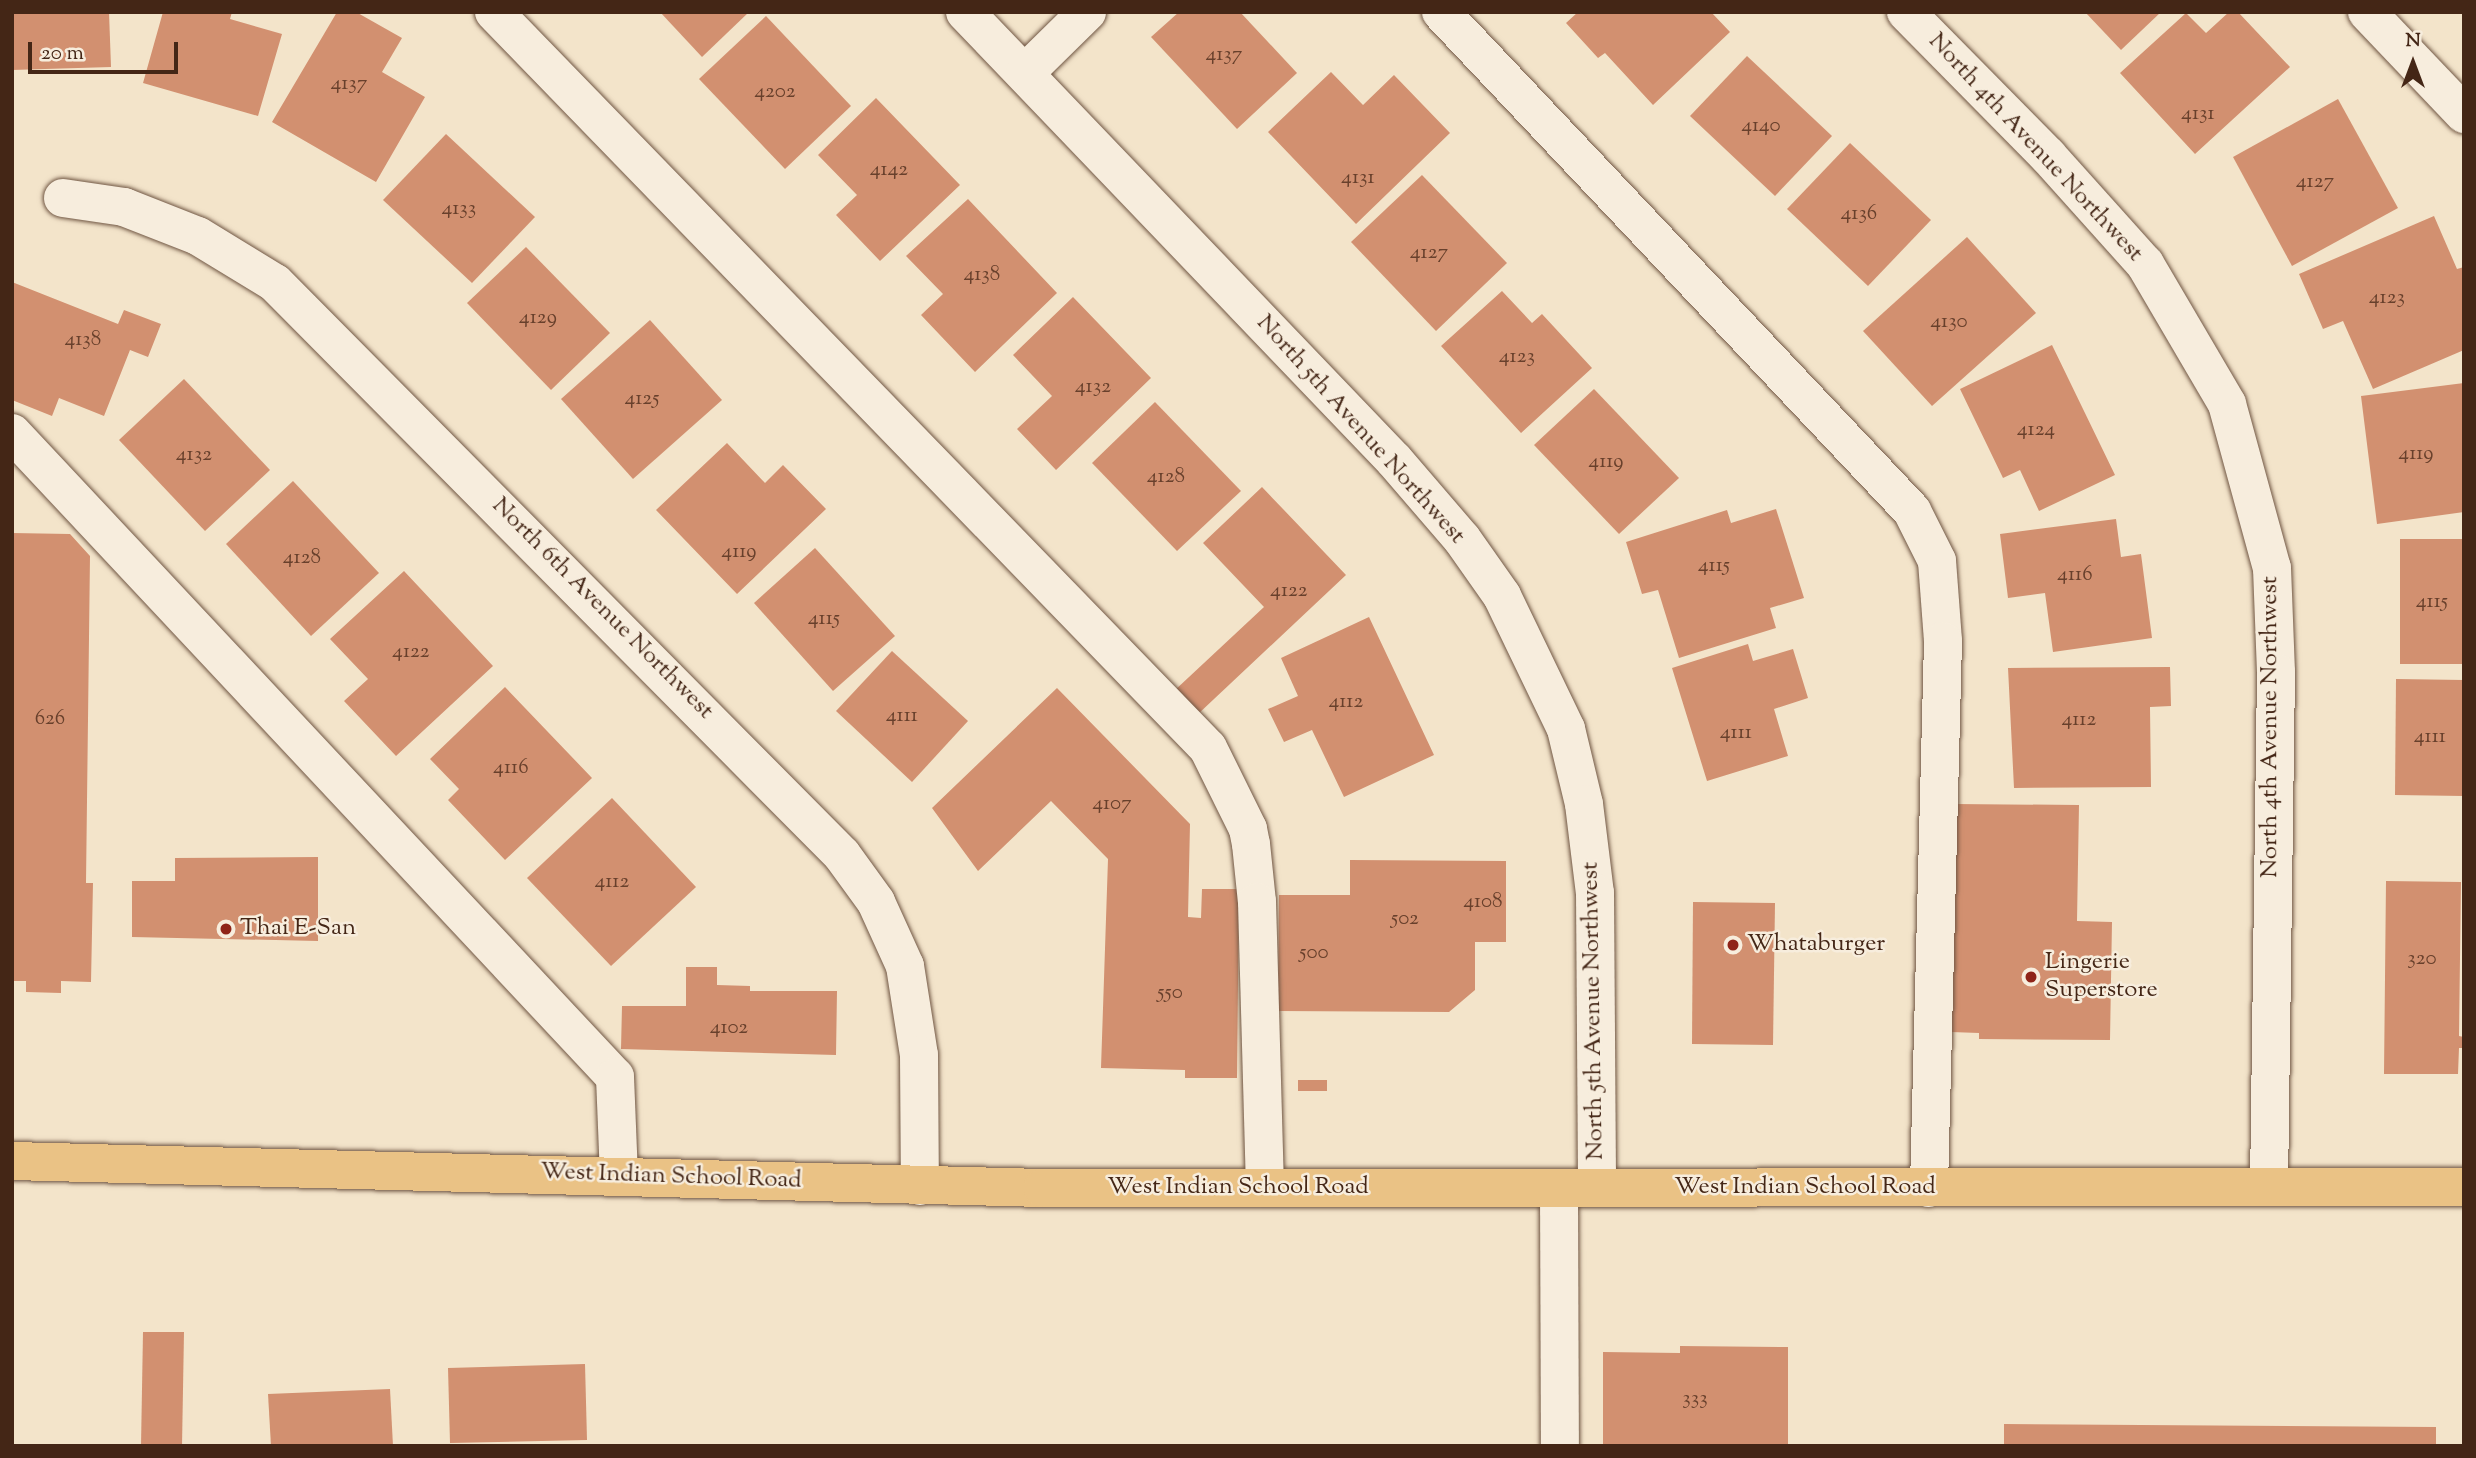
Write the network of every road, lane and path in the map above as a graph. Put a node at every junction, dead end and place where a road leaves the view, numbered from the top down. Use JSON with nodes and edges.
{"nodes":[{"id":1,"x":494,"y":12,"type":"edge"},
{"id":2,"x":965,"y":12,"type":"edge"},
{"id":3,"x":1087,"y":12,"type":"edge"},
{"id":4,"x":1441,"y":12,"type":"edge"},
{"id":5,"x":1906,"y":12,"type":"edge"},
{"id":6,"x":2367,"y":12,"type":"edge"},
{"id":7,"x":1025,"y":73,"type":"junction"},
{"id":8,"x":2464,"y":114,"type":"edge"},
{"id":9,"x":63,"y":198,"type":"dead end"},
{"id":10,"x":12,"y":433,"type":"edge"},
{"id":11,"x":12,"y":1161,"type":"edge"},
{"id":12,"x":619,"y":1175,"type":"junction"},
{"id":13,"x":920,"y":1186,"type":"junction"},
{"id":14,"x":2269,"y":1187,"type":"junction"},
{"id":15,"x":2464,"y":1187,"type":"edge"},
{"id":16,"x":1265,"y":1188,"type":"junction"},
{"id":17,"x":1559,"y":1188,"type":"junction"},
{"id":18,"x":1597,"y":1188,"type":"junction"},
{"id":19,"x":1929,"y":1188,"type":"junction"},
{"id":20,"x":1560,"y":1446,"type":"edge"}],
"edges":[{"from":1,"to":16,"type":"street"},
{"from":2,"to":7,"type":"street","name":"North 5th Avenue Northwest"},
{"from":3,"to":7,"type":"street"},
{"from":4,"to":19,"type":"street"},
{"from":5,"to":14,"type":"street","name":"North 4th Avenue Northwest"},
{"from":6,"to":8,"type":"street"},
{"from":7,"to":18,"type":"street","name":"North 5th Avenue Northwest"},
{"from":9,"to":13,"type":"street","name":"North 6th Avenue Northwest"},
{"from":10,"to":12,"type":"street"},
{"from":11,"to":12,"type":"main road","name":"West Indian School Road"},
{"from":12,"to":13,"type":"main road","name":"West Indian School Road"},
{"from":13,"to":16,"type":"main road","name":"West Indian School Road"},
{"from":14,"to":15,"type":"main road","name":"West Indian School Road"},
{"from":14,"to":19,"type":"main road","name":"West Indian School Road"},
{"from":16,"to":17,"type":"main road","name":"West Indian School Road"},
{"from":17,"to":18,"type":"main road","name":"West Indian School Road"},
{"from":17,"to":20,"type":"street"},
{"from":18,"to":19,"type":"main road","name":"West Indian School Road"}]}
